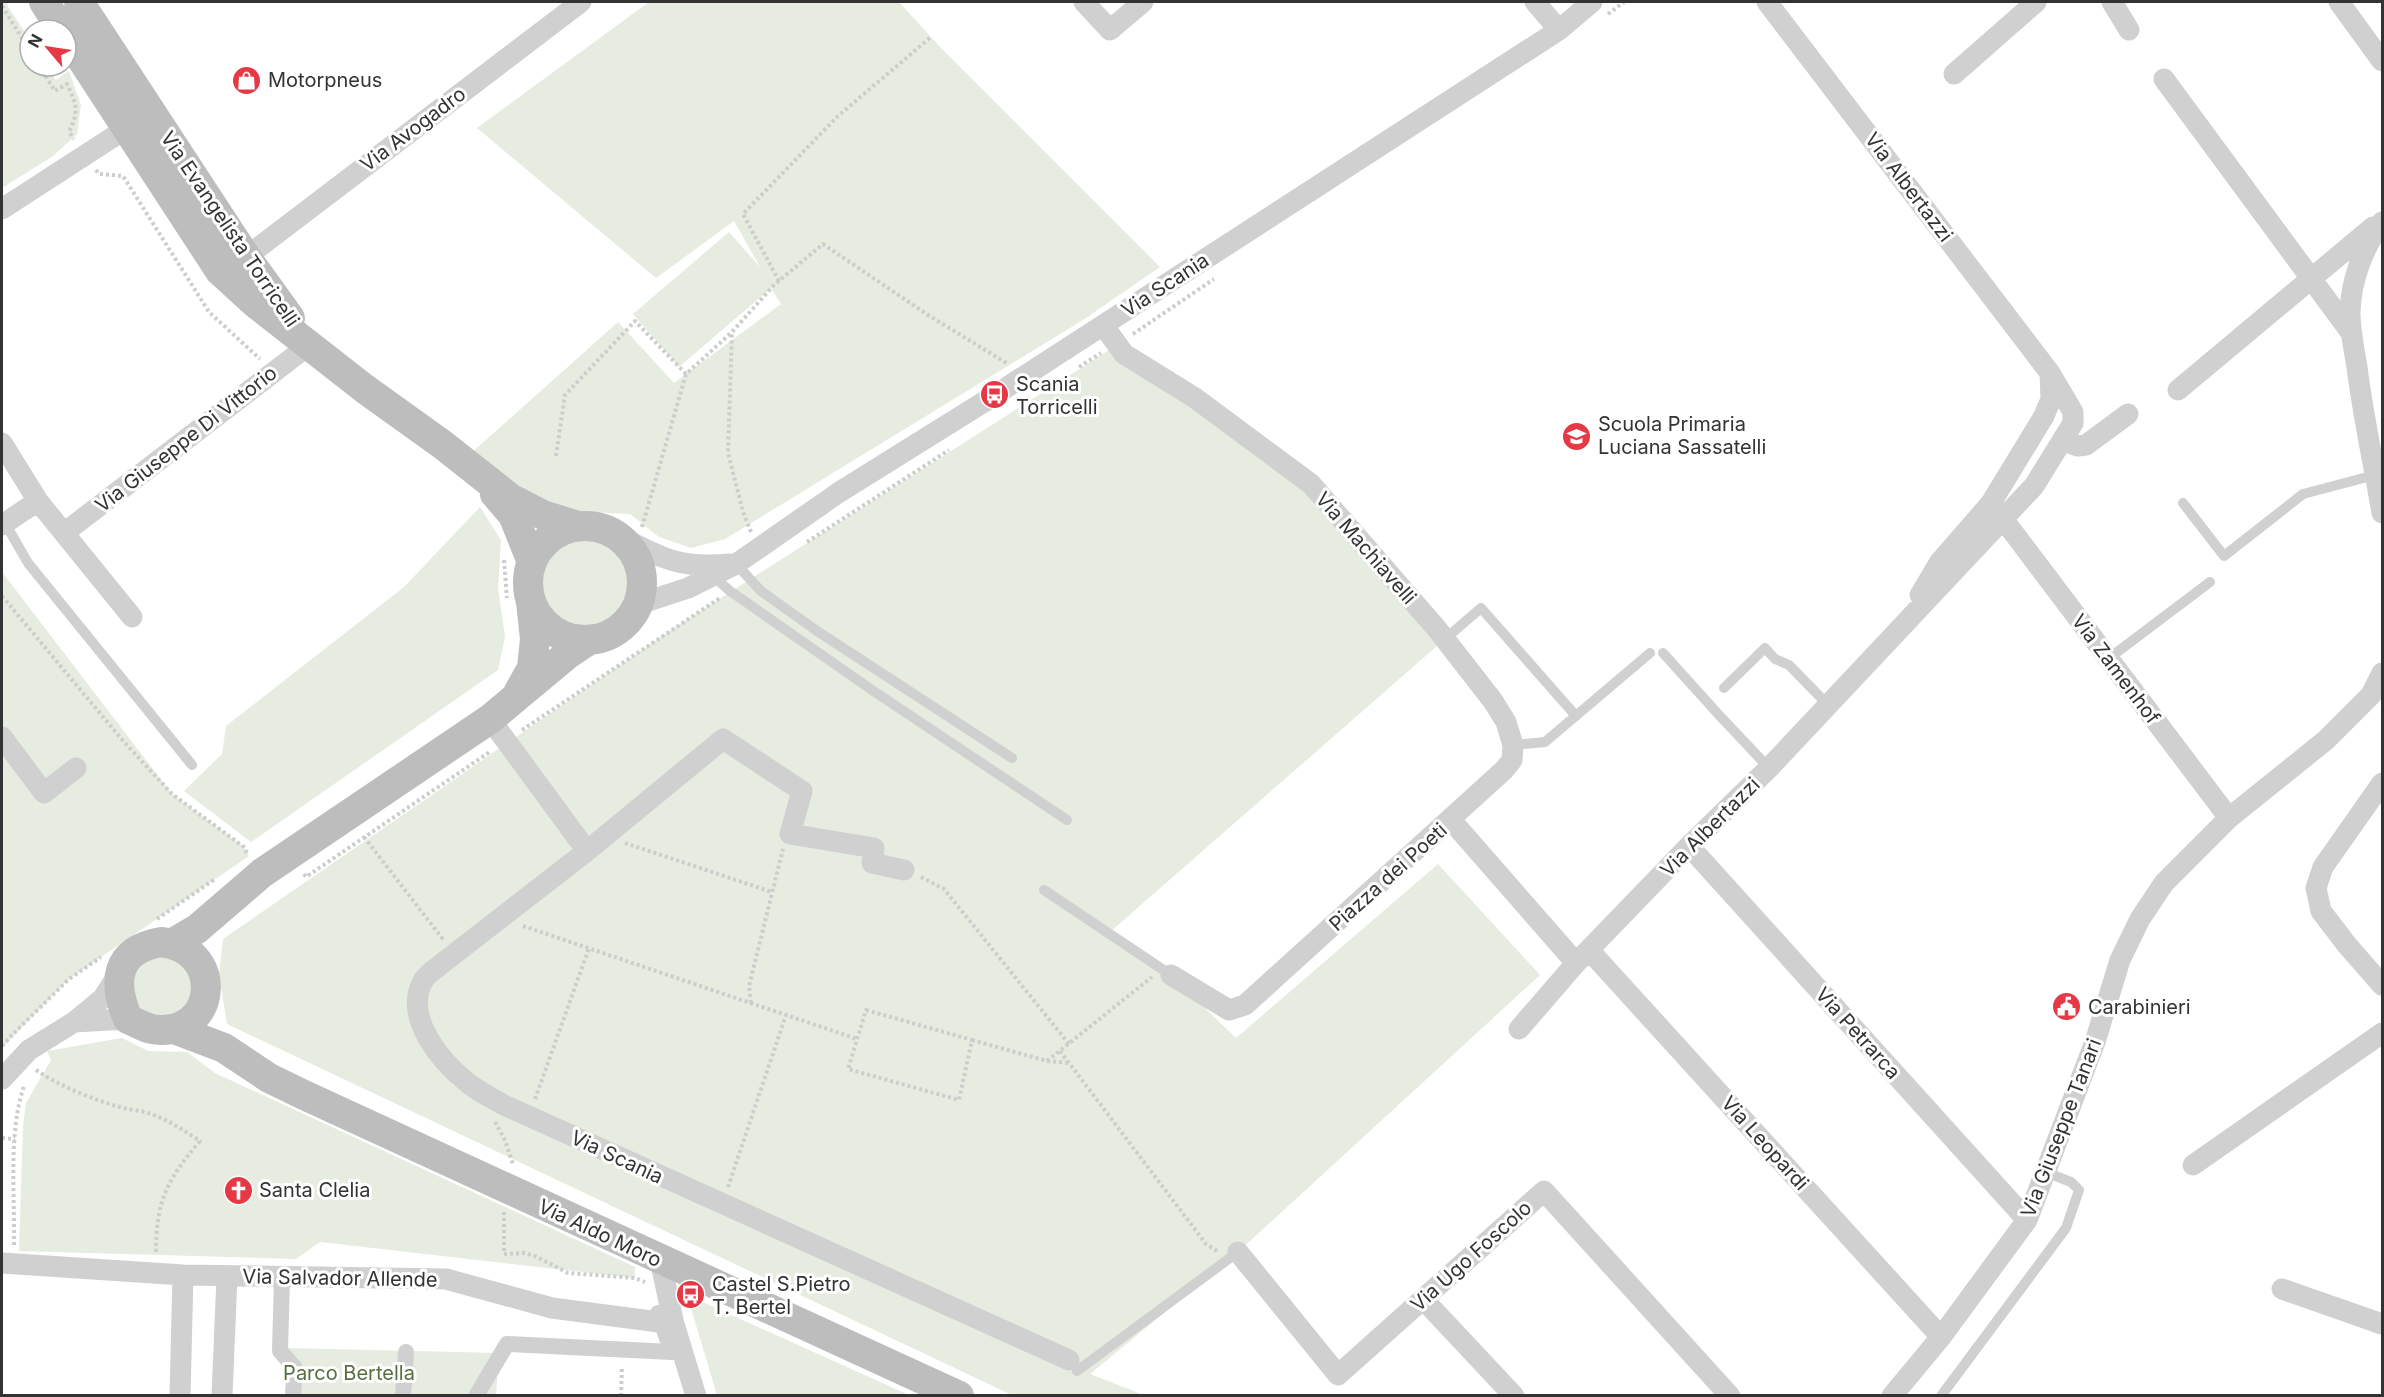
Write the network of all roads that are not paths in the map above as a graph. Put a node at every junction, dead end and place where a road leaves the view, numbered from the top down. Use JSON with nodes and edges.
{"nodes":[{"id":1,"x":44,"y":2,"type":"edge"},
{"id":2,"x":79,"y":2,"type":"edge"},
{"id":3,"x":581,"y":2,"type":"edge"},
{"id":4,"x":1084,"y":2,"type":"edge"},
{"id":5,"x":1143,"y":2,"type":"edge"},
{"id":6,"x":1535,"y":2,"type":"edge"},
{"id":7,"x":1767,"y":2,"type":"edge"},
{"id":8,"x":2036,"y":2,"type":"edge"},
{"id":9,"x":2112,"y":2,"type":"edge"},
{"id":10,"x":2339,"y":2,"type":"edge"},
{"id":11,"x":1598,"y":9,"type":"edge"},
{"id":12,"x":55,"y":18,"type":"edge"},
{"id":13,"x":1559,"y":30,"type":"junction"},
{"id":14,"x":2129,"y":30,"type":"dead end"},
{"id":15,"x":78,"y":49,"type":"edge"},
{"id":16,"x":2382,"y":61,"type":"edge"},
{"id":17,"x":1954,"y":74,"type":"dead end"},
{"id":18,"x":2163,"y":79,"type":"dead end"},
{"id":19,"x":139,"y":121,"type":"junction"},
{"id":20,"x":2,"y":209,"type":"edge"},
{"id":21,"x":2382,"y":220,"type":"edge"},
{"id":22,"x":246,"y":257,"type":"junction"},
{"id":23,"x":2312,"y":280,"type":"junction"},
{"id":24,"x":1102,"y":325,"type":"junction"},
{"id":25,"x":2352,"y":334,"type":"junction"},
{"id":26,"x":309,"y":345,"type":"junction"},
{"id":27,"x":2050,"y":372,"type":"junction"},
{"id":28,"x":2178,"y":390,"type":"dead end"},
{"id":29,"x":2128,"y":414,"type":"dead end"},
{"id":30,"x":2064,"y":441,"type":"junction"},
{"id":31,"x":2,"y":444,"type":"edge"},
{"id":32,"x":477,"y":474,"type":"junction"},
{"id":33,"x":2375,"y":474,"type":"junction"},
{"id":34,"x":38,"y":501,"type":"junction"},
{"id":35,"x":2183,"y":503,"type":"dead end"},
{"id":36,"x":1997,"y":512,"type":"junction"},
{"id":37,"x":2382,"y":513,"type":"edge"},
{"id":38,"x":3,"y":524,"type":"edge"},
{"id":39,"x":578,"y":526,"type":"junction"},
{"id":40,"x":64,"y":533,"type":"junction"},
{"id":41,"x":628,"y":541,"type":"junction"},
{"id":42,"x":518,"y":559,"type":"junction"},
{"id":43,"x":736,"y":564,"type":"junction"},
{"id":44,"x":707,"y":571,"type":"junction"},
{"id":45,"x":2210,"y":582,"type":"dead end"},
{"id":46,"x":520,"y":603,"type":"junction"},
{"id":47,"x":639,"y":604,"type":"junction"},
{"id":48,"x":132,"y":617,"type":"dead end"},
{"id":49,"x":1445,"y":639,"type":"junction"},
{"id":50,"x":589,"y":640,"type":"junction"},
{"id":51,"x":1650,"y":653,"type":"dead end"},
{"id":52,"x":1663,"y":653,"type":"dead end"},
{"id":53,"x":2108,"y":659,"type":"junction"},
{"id":54,"x":2382,"y":673,"type":"edge"},
{"id":55,"x":1724,"y":688,"type":"dead end"},
{"id":56,"x":514,"y":701,"type":"junction"},
{"id":57,"x":1828,"y":705,"type":"junction"},
{"id":58,"x":1576,"y":716,"type":"junction"},
{"id":59,"x":498,"y":730,"type":"junction"},
{"id":60,"x":2,"y":738,"type":"edge"},
{"id":61,"x":1513,"y":745,"type":"junction"},
{"id":62,"x":1012,"y":758,"type":"dead end"},
{"id":63,"x":192,"y":765,"type":"dead end"},
{"id":64,"x":76,"y":768,"type":"dead end"},
{"id":65,"x":1769,"y":768,"type":"junction"},
{"id":66,"x":2382,"y":783,"type":"edge"},
{"id":67,"x":2229,"y":818,"type":"junction"},
{"id":68,"x":1067,"y":820,"type":"dead end"},
{"id":69,"x":1451,"y":820,"type":"junction"},
{"id":70,"x":1689,"y":846,"type":"junction"},
{"id":71,"x":587,"y":851,"type":"junction"},
{"id":72,"x":903,"y":870,"type":"road end"},
{"id":73,"x":223,"y":889,"type":"junction"},
{"id":74,"x":1044,"y":890,"type":"dead end"},
{"id":75,"x":173,"y":943,"type":"junction"},
{"id":76,"x":1583,"y":956,"type":"junction"},
{"id":77,"x":114,"y":960,"type":"junction"},
{"id":78,"x":1167,"y":972,"type":"joint"},
{"id":79,"x":204,"y":984,"type":"junction"},
{"id":80,"x":2382,"y":985,"type":"edge"},
{"id":81,"x":128,"y":1019,"type":"junction"},
{"id":82,"x":74,"y":1022,"type":"junction"},
{"id":83,"x":174,"y":1029,"type":"junction"},
{"id":84,"x":1519,"y":1029,"type":"dead end"},
{"id":85,"x":2382,"y":1033,"type":"edge"},
{"id":86,"x":224,"y":1048,"type":"junction"},
{"id":87,"x":2,"y":1078,"type":"edge"},
{"id":88,"x":2193,"y":1165,"type":"dead end"},
{"id":89,"x":2045,"y":1173,"type":"junction"},
{"id":90,"x":2027,"y":1220,"type":"junction"},
{"id":91,"x":1235,"y":1254,"type":"joint"},
{"id":92,"x":660,"y":1260,"type":"junction"},
{"id":93,"x":9,"y":1263,"type":"edge"},
{"id":94,"x":688,"y":1273,"type":"junction"},
{"id":95,"x":183,"y":1275,"type":"junction"},
{"id":96,"x":227,"y":1276,"type":"junction"},
{"id":97,"x":282,"y":1277,"type":"junction"},
{"id":98,"x":2282,"y":1289,"type":"dead end"},
{"id":99,"x":1424,"y":1299,"type":"junction"},
{"id":100,"x":666,"y":1317,"type":"junction"},
{"id":101,"x":2382,"y":1324,"type":"edge"},
{"id":102,"x":1941,"y":1337,"type":"junction"},
{"id":103,"x":406,"y":1352,"type":"dead end"},
{"id":104,"x":1073,"y":1366,"type":"joint"},
{"id":105,"x":180,"y":1395,"type":"edge"},
{"id":106,"x":222,"y":1395,"type":"edge"},
{"id":107,"x":293,"y":1395,"type":"edge"},
{"id":108,"x":403,"y":1395,"type":"edge"},
{"id":109,"x":476,"y":1395,"type":"edge"},
{"id":110,"x":696,"y":1395,"type":"edge"},
{"id":111,"x":959,"y":1395,"type":"edge"},
{"id":112,"x":1514,"y":1395,"type":"edge"},
{"id":113,"x":1730,"y":1395,"type":"edge"},
{"id":114,"x":1892,"y":1395,"type":"edge"},
{"id":115,"x":1941,"y":1395,"type":"edge"}],
"edges":[{"from":1,"to":12,"type":"main road"},
{"from":2,"to":19,"type":"main road","name":"Via Evangelista Torricelli"},
{"from":3,"to":22,"type":"street","name":"Via Avogadro"},
{"from":4,"to":5,"type":"street"},
{"from":6,"to":13,"type":"street"},
{"from":7,"to":27,"type":"street","name":"Via Albertazzi"},
{"from":8,"to":17,"type":"street"},
{"from":9,"to":14,"type":"street"},
{"from":10,"to":16,"type":"street"},
{"from":11,"to":13,"type":"street","name":"Via Scania"},
{"from":13,"to":24,"type":"street","name":"Via Scania"},
{"from":15,"to":19,"type":"main road","name":"Via Evangelista Torricelli"},
{"from":18,"to":23,"type":"street"},
{"from":19,"to":20,"type":"street"},
{"from":19,"to":22,"type":"main road","name":"Via Evangelista Torricelli"},
{"from":19,"to":26,"type":"main road","name":"Via Evangelista Torricelli"},
{"from":21,"to":23,"type":"street"},
{"from":21,"to":25,"type":"street"},
{"from":22,"to":26,"type":"main road","name":"Via Evangelista Torricelli"},
{"from":23,"to":25,"type":"street"},
{"from":23,"to":28,"type":"street"},
{"from":24,"to":43,"type":"street","name":"Via Scania"},
{"from":24,"to":49,"type":"street","name":"Via Machiavelli"},
{"from":25,"to":33,"type":"street"},
{"from":26,"to":32,"type":"main road","name":"Via Evangelista Torricelli"},
{"from":26,"to":40,"type":"street","name":"Via Giuseppe Di Vittorio"},
{"from":27,"to":30,"type":"street","name":"Via Albertazzi"},
{"from":27,"to":36,"type":"street","name":"Via Albertazzi"},
{"from":29,"to":30,"type":"street"},
{"from":30,"to":36,"type":"street","name":"Via Albertazzi"},
{"from":31,"to":34,"type":"street"},
{"from":32,"to":39,"type":"main road","name":"Via Evangelista Torricelli"},
{"from":32,"to":42,"type":"main road","name":"Via Evangelista Torricelli"},
{"from":33,"to":35,"type":"lane"},
{"from":33,"to":37,"type":"street"},
{"from":34,"to":38,"type":"street"},
{"from":34,"to":40,"type":"street"},
{"from":36,"to":53,"type":"street","name":"Via Zamenhof"},
{"from":36,"to":57,"type":"street","name":"Via Albertazzi"},
{"from":38,"to":63,"type":"lane"},
{"from":39,"to":41,"type":"main road"},
{"from":39,"to":42,"type":"main road"},
{"from":40,"to":48,"type":"street"},
{"from":41,"to":44,"type":"street"},
{"from":41,"to":47,"type":"main road"},
{"from":42,"to":46,"type":"main road"},
{"from":43,"to":44,"type":"street"},
{"from":43,"to":62,"type":"lane"},
{"from":44,"to":47,"type":"street"},
{"from":44,"to":68,"type":"lane"},
{"from":45,"to":53,"type":"lane"},
{"from":46,"to":50,"type":"main road"},
{"from":46,"to":56,"type":"main road"},
{"from":47,"to":50,"type":"main road"},
{"from":49,"to":58,"type":"lane"},
{"from":49,"to":61,"type":"street","name":"Via Machiavelli"},
{"from":50,"to":56,"type":"main road"},
{"from":51,"to":58,"type":"lane"},
{"from":52,"to":65,"type":"lane"},
{"from":53,"to":67,"type":"street","name":"Via Zamenhof"},
{"from":54,"to":67,"type":"street","name":"Via Giuseppe Tanari"},
{"from":55,"to":57,"type":"lane"},
{"from":56,"to":59,"type":"main road"},
{"from":57,"to":65,"type":"street","name":"Via Albertazzi"},
{"from":58,"to":61,"type":"lane"},
{"from":59,"to":71,"type":"street"},
{"from":59,"to":73,"type":"main road"},
{"from":60,"to":64,"type":"street"},
{"from":61,"to":69,"type":"street"},
{"from":65,"to":70,"type":"street","name":"Via Albertazzi"},
{"from":66,"to":80,"type":"street"},
{"from":67,"to":89,"type":"street","name":"Via Giuseppe Tanari"},
{"from":69,"to":76,"type":"street","name":"Piazza dei Poeti"},
{"from":69,"to":78,"type":"street","name":"Piazza dei Poeti"},
{"from":70,"to":76,"type":"street","name":"Via Albertazzi"},
{"from":70,"to":90,"type":"street","name":"Via Petrarca"},
{"from":71,"to":72,"type":"street","name":"Via Scania"},
{"from":71,"to":104,"type":"street","name":"Via Scania"},
{"from":73,"to":75,"type":"main road"},
{"from":73,"to":79,"type":"main road"},
{"from":74,"to":78,"type":"lane"},
{"from":75,"to":77,"type":"main road"},
{"from":75,"to":79,"type":"main road"},
{"from":76,"to":84,"type":"street","name":"Via Albertazzi"},
{"from":76,"to":102,"type":"street","name":"Via Leopardi"},
{"from":77,"to":81,"type":"main road"},
{"from":77,"to":82,"type":"street"},
{"from":79,"to":83,"type":"main road"},
{"from":79,"to":86,"type":"main road"},
{"from":81,"to":82,"type":"street"},
{"from":81,"to":83,"type":"main road"},
{"from":82,"to":87,"type":"street"},
{"from":83,"to":86,"type":"main road","name":"Via Aldo Moro"},
{"from":85,"to":88,"type":"street"},
{"from":86,"to":92,"type":"main road","name":"Via Aldo Moro"},
{"from":89,"to":90,"type":"street","name":"Via Giuseppe Tanari"},
{"from":89,"to":115,"type":"lane"},
{"from":90,"to":102,"type":"street","name":"Via Giuseppe Tanari"},
{"from":91,"to":99,"type":"street","name":"Via Ugo Foscolo"},
{"from":91,"to":104,"type":"lane"},
{"from":92,"to":94,"type":"main road","name":"Via Aldo Moro"},
{"from":92,"to":100,"type":"street"},
{"from":93,"to":95,"type":"street","name":"Via Salvador Allende"},
{"from":94,"to":100,"type":"street"},
{"from":94,"to":111,"type":"main road","name":"Via Aldo Moro"},
{"from":95,"to":96,"type":"street","name":"Via Salvador Allende"},
{"from":95,"to":105,"type":"street"},
{"from":96,"to":97,"type":"street","name":"Via Salvador Allende"},
{"from":96,"to":106,"type":"street"},
{"from":97,"to":100,"type":"street","name":"Via Salvador Allende"},
{"from":97,"to":107,"type":"street"},
{"from":98,"to":101,"type":"street"},
{"from":99,"to":112,"type":"street"},
{"from":99,"to":113,"type":"street","name":"Via Ugo Foscolo"},
{"from":100,"to":109,"type":"street"},
{"from":100,"to":110,"type":"street"},
{"from":102,"to":114,"type":"street","name":"Via Giuseppe Tanari"},
{"from":103,"to":108,"type":"street"}]}
